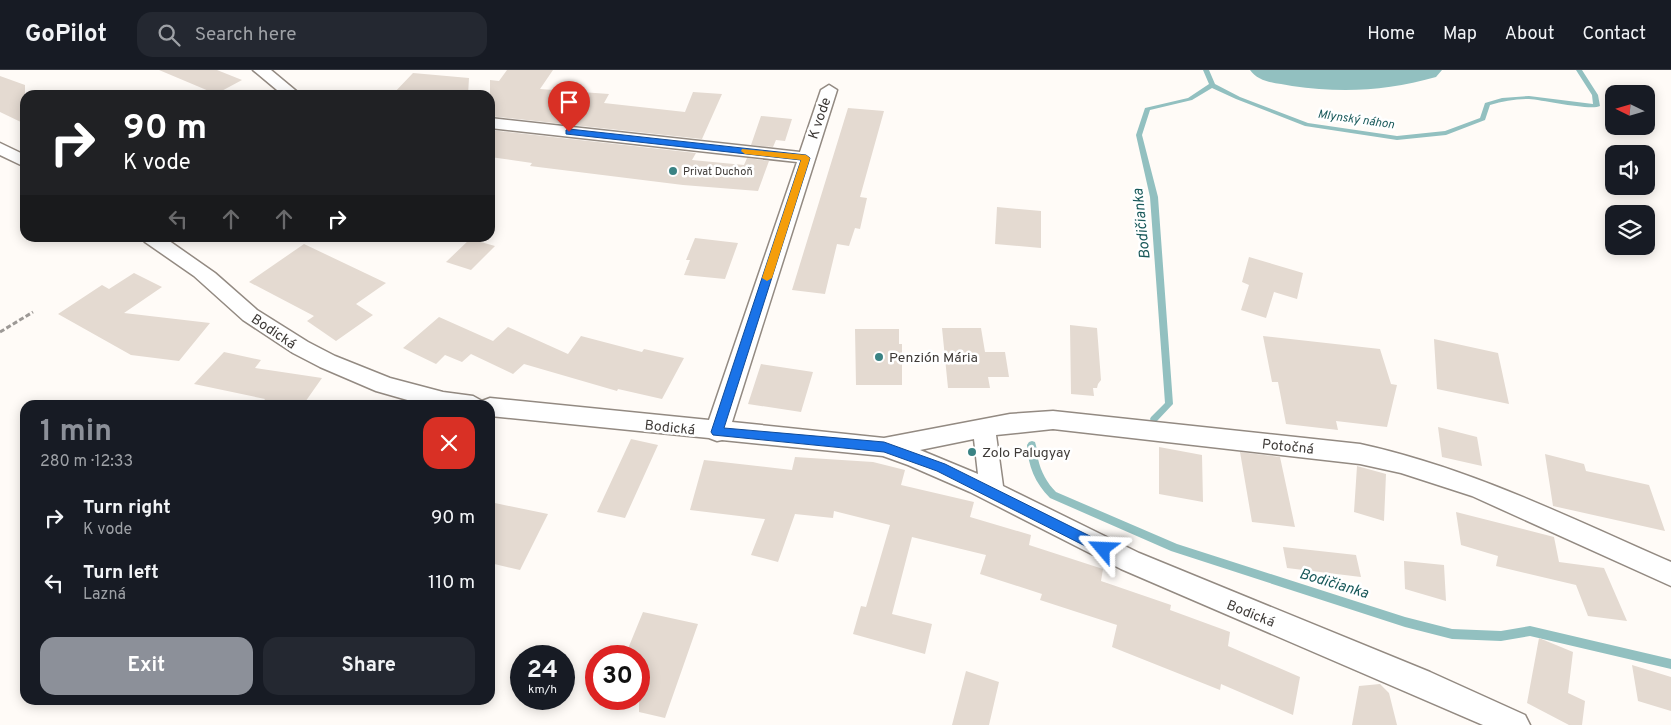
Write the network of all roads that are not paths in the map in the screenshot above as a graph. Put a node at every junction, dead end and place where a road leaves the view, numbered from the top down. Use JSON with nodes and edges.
{"nodes":[{"id":1,"x":261,"y":70,"type":"edge"},
{"id":2,"x":287,"y":90,"type":"edge"},
{"id":3,"x":829,"y":90,"type":"dead end"},
{"id":4,"x":495,"y":124,"type":"edge"},
{"id":5,"x":0,"y":148,"type":"edge"},
{"id":6,"x":806,"y":158,"type":"junction"},
{"id":7,"x":20,"y":159,"type":"edge"},
{"id":8,"x":158,"y":242,"type":"edge"},
{"id":9,"x":439,"y":400,"type":"edge"},
{"id":10,"x":495,"y":408,"type":"edge"},
{"id":11,"x":984,"y":428,"type":"junction"},
{"id":12,"x":717,"y":432,"type":"junction"},
{"id":13,"x":884,"y":447,"type":"junction"},
{"id":14,"x":992,"y":492,"type":"junction"},
{"id":15,"x":1671,"y":574,"type":"edge"},
{"id":16,"x":1515,"y":725,"type":"edge"}],
"edges":[{"from":1,"to":2,"type":"street"},
{"from":3,"to":6,"type":"street","name":"K vode"},
{"from":4,"to":6,"type":"street"},
{"from":5,"to":7,"type":"street"},
{"from":6,"to":12,"type":"street","name":"K vode"},
{"from":8,"to":9,"type":"street","name":"Bodická"},
{"from":10,"to":12,"type":"street","name":"Bodická"},
{"from":11,"to":13,"type":"street","name":"Potočná"},
{"from":11,"to":14,"type":"street"},
{"from":11,"to":15,"type":"street","name":"Potočná"},
{"from":12,"to":13,"type":"street","name":"Bodická"},
{"from":13,"to":14,"type":"street","name":"Bodická"},
{"from":14,"to":16,"type":"street","name":"Bodická"}]}
